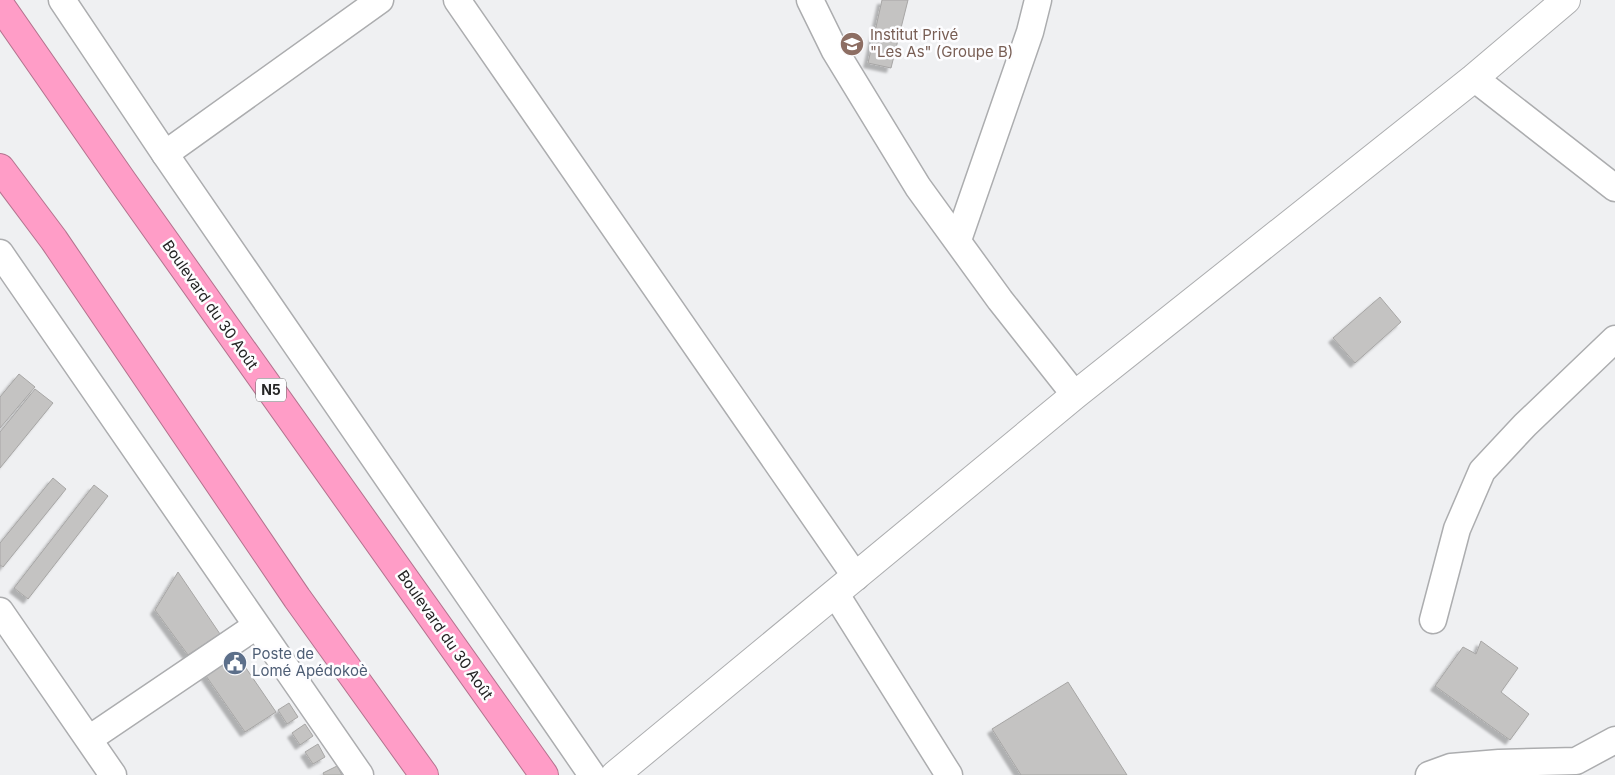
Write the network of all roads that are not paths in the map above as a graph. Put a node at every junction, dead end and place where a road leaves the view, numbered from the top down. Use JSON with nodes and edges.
{"nodes":[{"id":1,"x":62,"y":0,"type":"edge"},
{"id":2,"x":380,"y":0,"type":"edge"},
{"id":3,"x":457,"y":0,"type":"edge"},
{"id":4,"x":810,"y":0,"type":"edge"},
{"id":5,"x":1038,"y":0,"type":"edge"},
{"id":6,"x":1566,"y":0,"type":"edge"},
{"id":7,"x":0,"y":5,"type":"edge"},
{"id":8,"x":1474,"y":78,"type":"junction"},
{"id":9,"x":165,"y":154,"type":"junction"},
{"id":10,"x":0,"y":168,"type":"edge"},
{"id":11,"x":1615,"y":188,"type":"edge"},
{"id":12,"x":958,"y":240,"type":"junction"},
{"id":13,"x":0,"y":253,"type":"edge"},
{"id":14,"x":1615,"y":339,"type":"edge"},
{"id":15,"x":1075,"y":395,"type":"junction"},
{"id":16,"x":846,"y":585,"type":"junction"},
{"id":17,"x":0,"y":611,"type":"edge"},
{"id":18,"x":1433,"y":620,"type":"dead end"},
{"id":19,"x":256,"y":626,"type":"junction"},
{"id":20,"x":89,"y":739,"type":"junction"},
{"id":21,"x":1615,"y":740,"type":"edge"},
{"id":22,"x":113,"y":775,"type":"edge"},
{"id":23,"x":360,"y":775,"type":"edge"},
{"id":24,"x":424,"y":775,"type":"edge"},
{"id":25,"x":544,"y":775,"type":"edge"},
{"id":26,"x":592,"y":775,"type":"edge"},
{"id":27,"x":615,"y":775,"type":"edge"},
{"id":28,"x":949,"y":775,"type":"edge"},
{"id":29,"x":1429,"y":775,"type":"edge"}],
"edges":[{"from":1,"to":9,"type":"street"},
{"from":2,"to":9,"type":"street"},
{"from":3,"to":16,"type":"street"},
{"from":4,"to":12,"type":"street"},
{"from":5,"to":12,"type":"street"},
{"from":6,"to":8,"type":"street"},
{"from":7,"to":25,"type":"highway","name":"Boulevard du 30 Août","number":"N5"},
{"from":8,"to":11,"type":"street"},
{"from":8,"to":15,"type":"street"},
{"from":9,"to":26,"type":"street"},
{"from":10,"to":24,"type":"highway"},
{"from":12,"to":15,"type":"street"},
{"from":13,"to":19,"type":"street"},
{"from":14,"to":18,"type":"street"},
{"from":15,"to":16,"type":"street"},
{"from":16,"to":27,"type":"street"},
{"from":16,"to":28,"type":"street"},
{"from":17,"to":20,"type":"street"},
{"from":19,"to":20,"type":"street"},
{"from":19,"to":23,"type":"street"},
{"from":20,"to":22,"type":"street"},
{"from":21,"to":29,"type":"street"}]}
